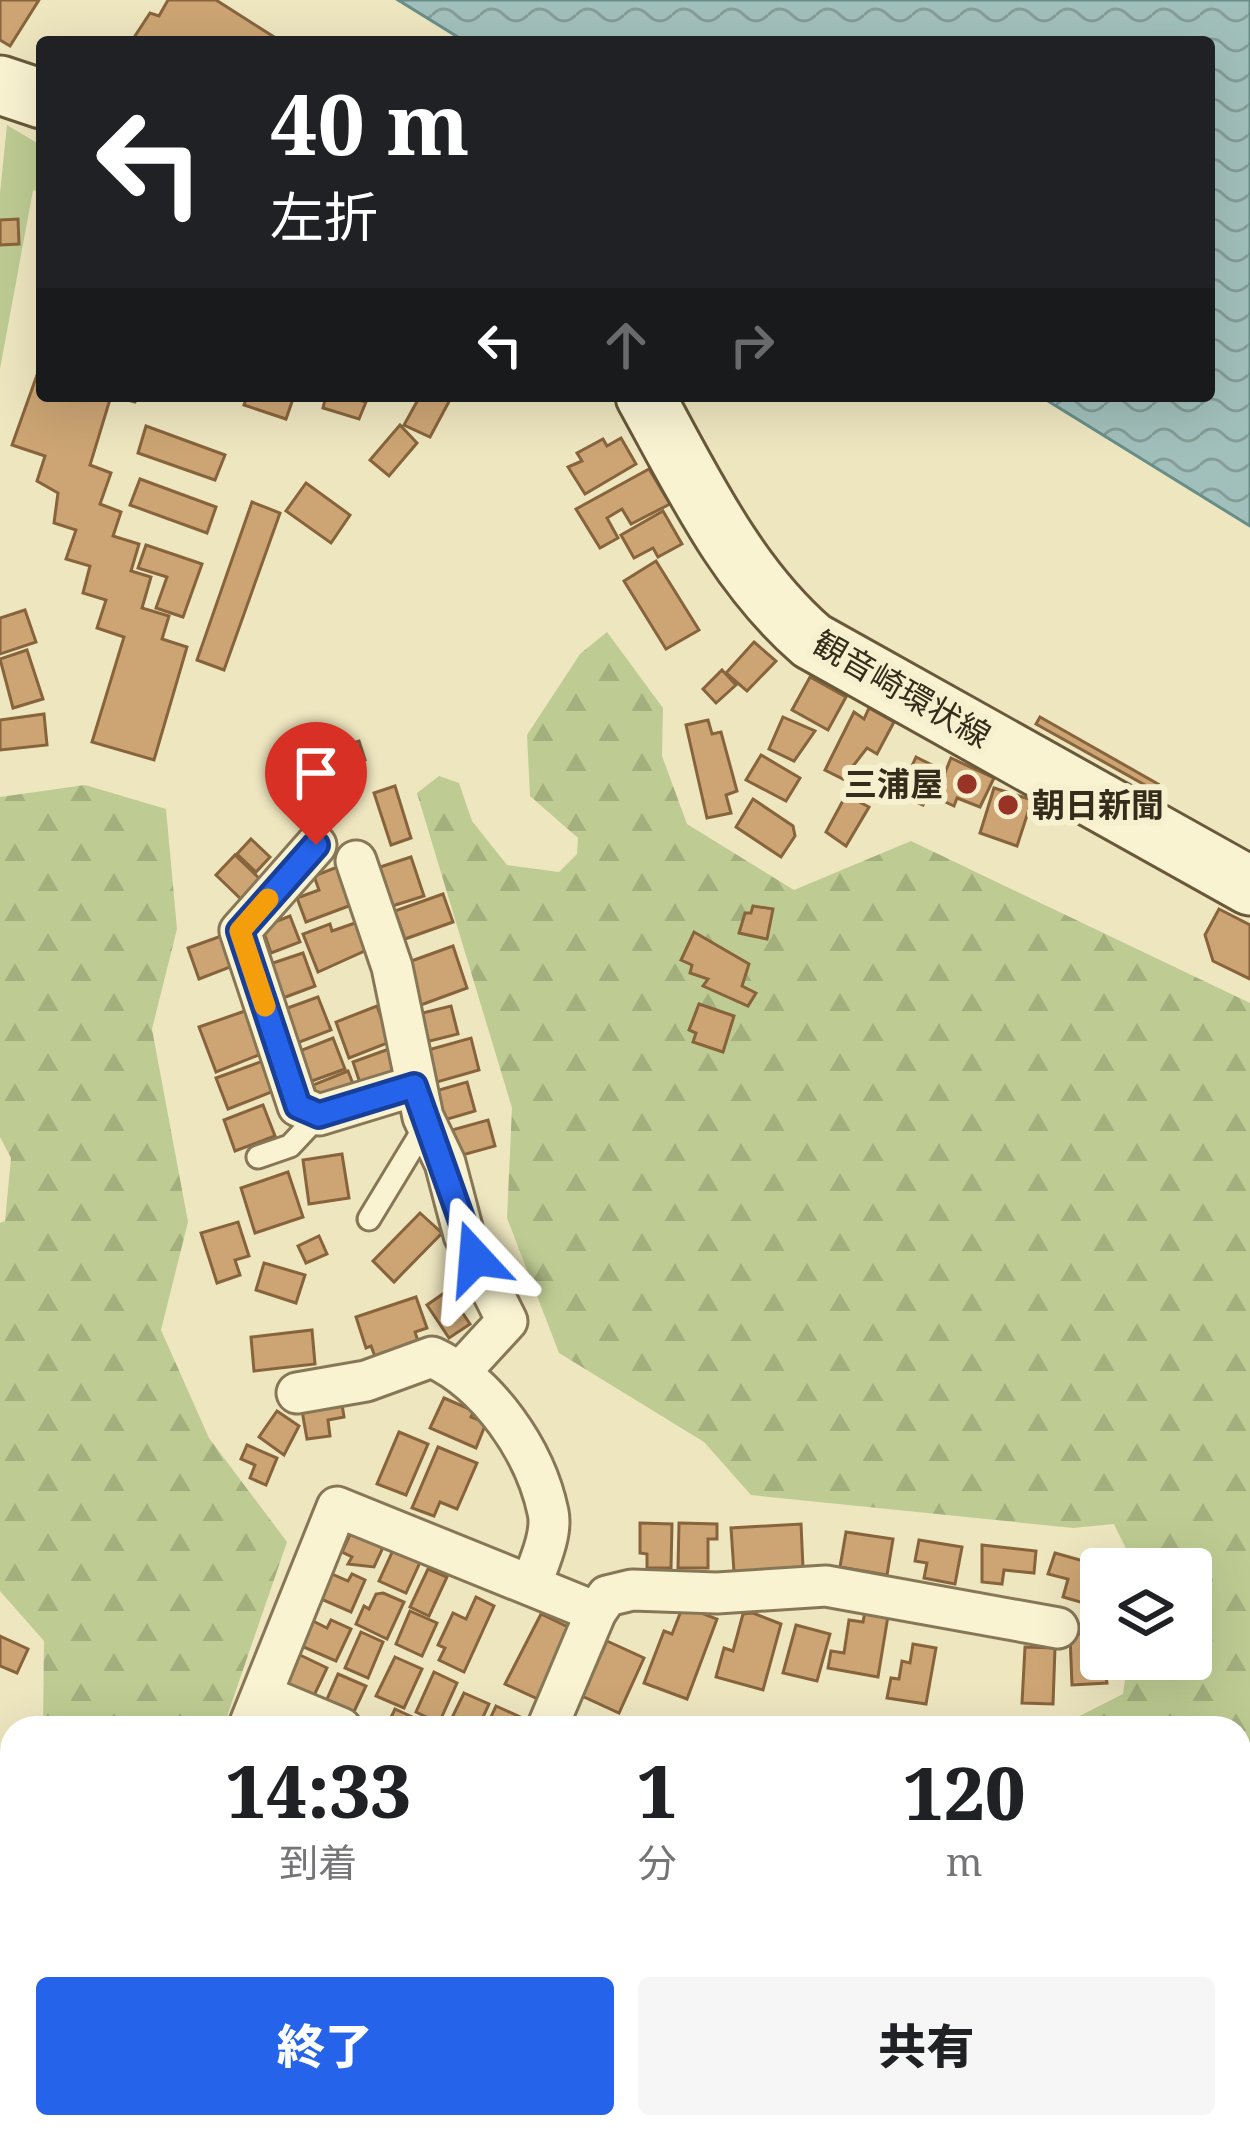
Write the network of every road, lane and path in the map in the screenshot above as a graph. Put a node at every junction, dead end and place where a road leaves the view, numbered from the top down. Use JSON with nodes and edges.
{"nodes":[{"id":1,"x":0,"y":85,"type":"edge"},
{"id":2,"x":36,"y":97,"type":"edge"},
{"id":3,"x":648,"y":402,"type":"edge"},
{"id":4,"x":316,"y":845,"type":"dead end"},
{"id":5,"x":356,"y":861,"type":"dead end"},
{"id":6,"x":1250,"y":886,"type":"edge"},
{"id":7,"x":414,"y":1086,"type":"junction"},
{"id":8,"x":319,"y":1115,"type":"junction"},
{"id":9,"x":426,"y":1125,"type":"junction"},
{"id":10,"x":258,"y":1157,"type":"dead end"},
{"id":11,"x":369,"y":1219,"type":"dead end"},
{"id":12,"x":461,"y":1370,"type":"junction"},
{"id":13,"x":297,"y":1393,"type":"dead end"},
{"id":14,"x":530,"y":1585,"type":"junction"},
{"id":15,"x":596,"y":1612,"type":"junction"},
{"id":16,"x":1058,"y":1628,"type":"dead end"},
{"id":17,"x":255,"y":1711,"type":"edge"},
{"id":18,"x":552,"y":1716,"type":"edge"}],
"edges":[{"from":1,"to":2,"type":"main road"},
{"from":3,"to":6,"type":"main road","name":"観音崎環状線"},
{"from":4,"to":8,"type":"street"},
{"from":5,"to":7,"type":"street"},
{"from":7,"to":8,"type":"street"},
{"from":7,"to":9,"type":"street"},
{"from":8,"to":10,"type":"lane"},
{"from":9,"to":11,"type":"lane"},
{"from":9,"to":12,"type":"street"},
{"from":12,"to":13,"type":"street"},
{"from":12,"to":14,"type":"street"},
{"from":14,"to":15,"type":"street"},
{"from":14,"to":17,"type":"street"},
{"from":15,"to":16,"type":"street"},
{"from":15,"to":18,"type":"street"}]}
